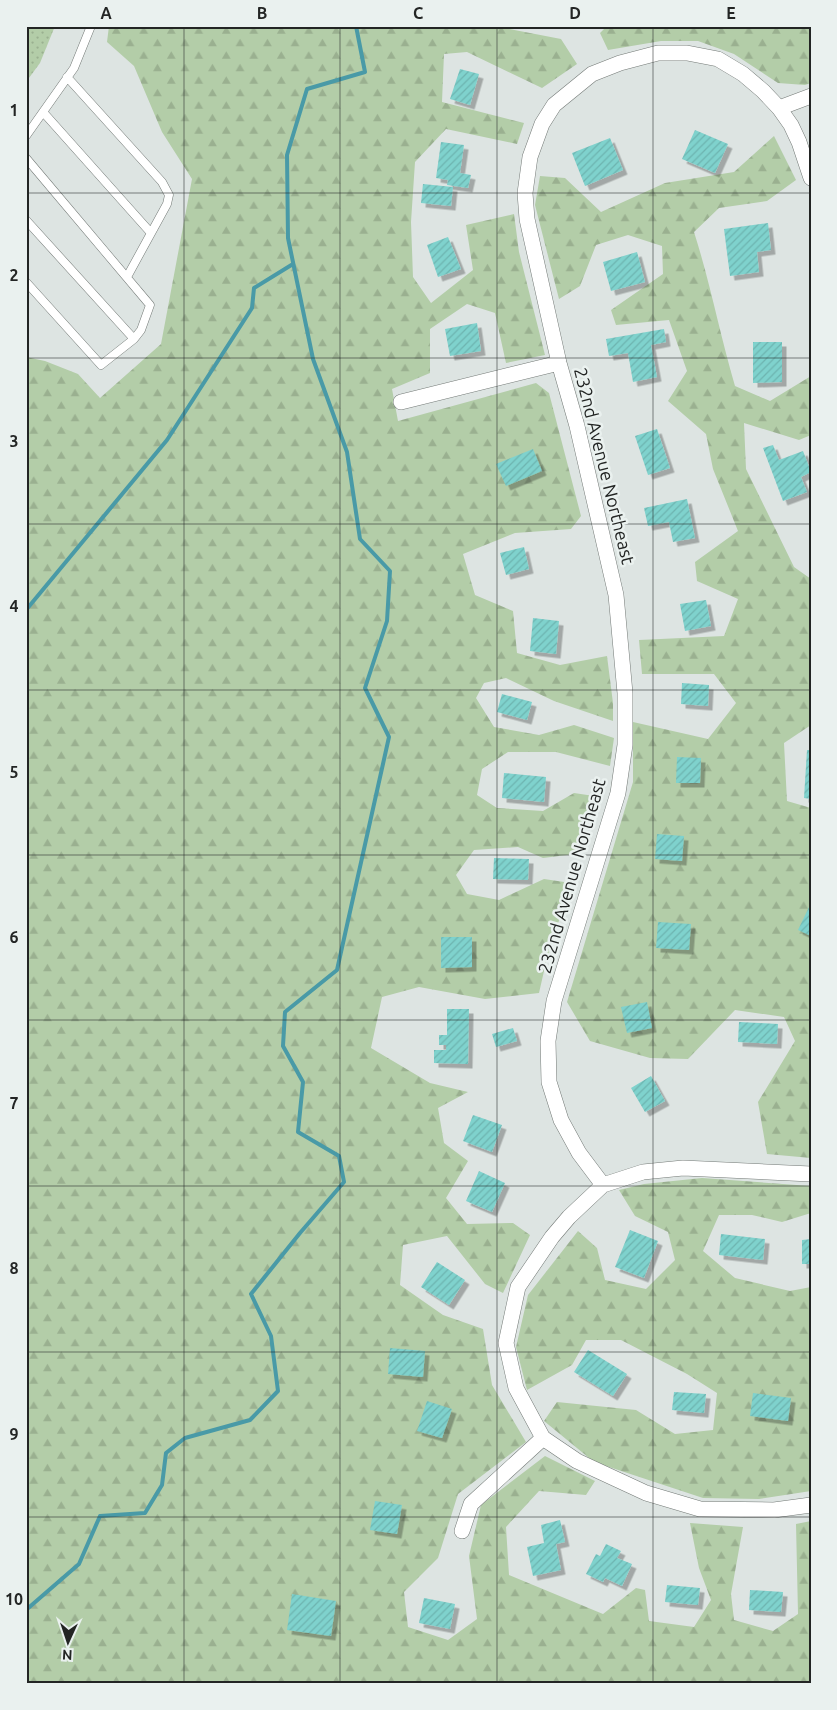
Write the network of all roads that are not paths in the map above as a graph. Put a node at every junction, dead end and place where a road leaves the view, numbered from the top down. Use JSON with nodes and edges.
{"nodes":[{"id":1,"x":91,"y":26,"type":"edge"},
{"id":2,"x":68,"y":77,"type":"junction"},
{"id":3,"x":811,"y":96,"type":"edge"},
{"id":4,"x":779,"y":108,"type":"junction"},
{"id":5,"x":43,"y":112,"type":"junction"},
{"id":6,"x":26,"y":136,"type":"edge"},
{"id":7,"x":26,"y":158,"type":"edge"},
{"id":8,"x":811,"y":178,"type":"edge"},
{"id":9,"x":26,"y":220,"type":"edge"},
{"id":10,"x":151,"y":233,"type":"junction"},
{"id":11,"x":127,"y":277,"type":"junction"},
{"id":12,"x":26,"y":282,"type":"edge"},
{"id":13,"x":134,"y":339,"type":"junction"},
{"id":14,"x":559,"y":363,"type":"junction"},
{"id":15,"x":401,"y":402,"type":"dead end"},
{"id":16,"x":811,"y":1174,"type":"edge"},
{"id":17,"x":603,"y":1185,"type":"junction"},
{"id":18,"x":543,"y":1438,"type":"junction"},
{"id":19,"x":811,"y":1504,"type":"edge"},
{"id":20,"x":462,"y":1531,"type":"dead end"}],
"edges":[{"from":1,"to":2,"type":"lane"},
{"from":2,"to":5,"type":"lane"},
{"from":2,"to":10,"type":"lane"},
{"from":3,"to":4,"type":"street"},
{"from":4,"to":8,"type":"street","name":"232nd Avenue Northeast"},
{"from":4,"to":14,"type":"street","name":"232nd Avenue Northeast"},
{"from":5,"to":6,"type":"lane"},
{"from":5,"to":10,"type":"lane"},
{"from":7,"to":11,"type":"lane"},
{"from":9,"to":13,"type":"lane"},
{"from":10,"to":11,"type":"lane"},
{"from":11,"to":13,"type":"lane"},
{"from":12,"to":13,"type":"lane"},
{"from":14,"to":15,"type":"street"},
{"from":14,"to":17,"type":"street","name":"232nd Avenue Northeast"},
{"from":16,"to":17,"type":"street"},
{"from":17,"to":18,"type":"street"},
{"from":18,"to":19,"type":"street"},
{"from":18,"to":20,"type":"street"}]}
